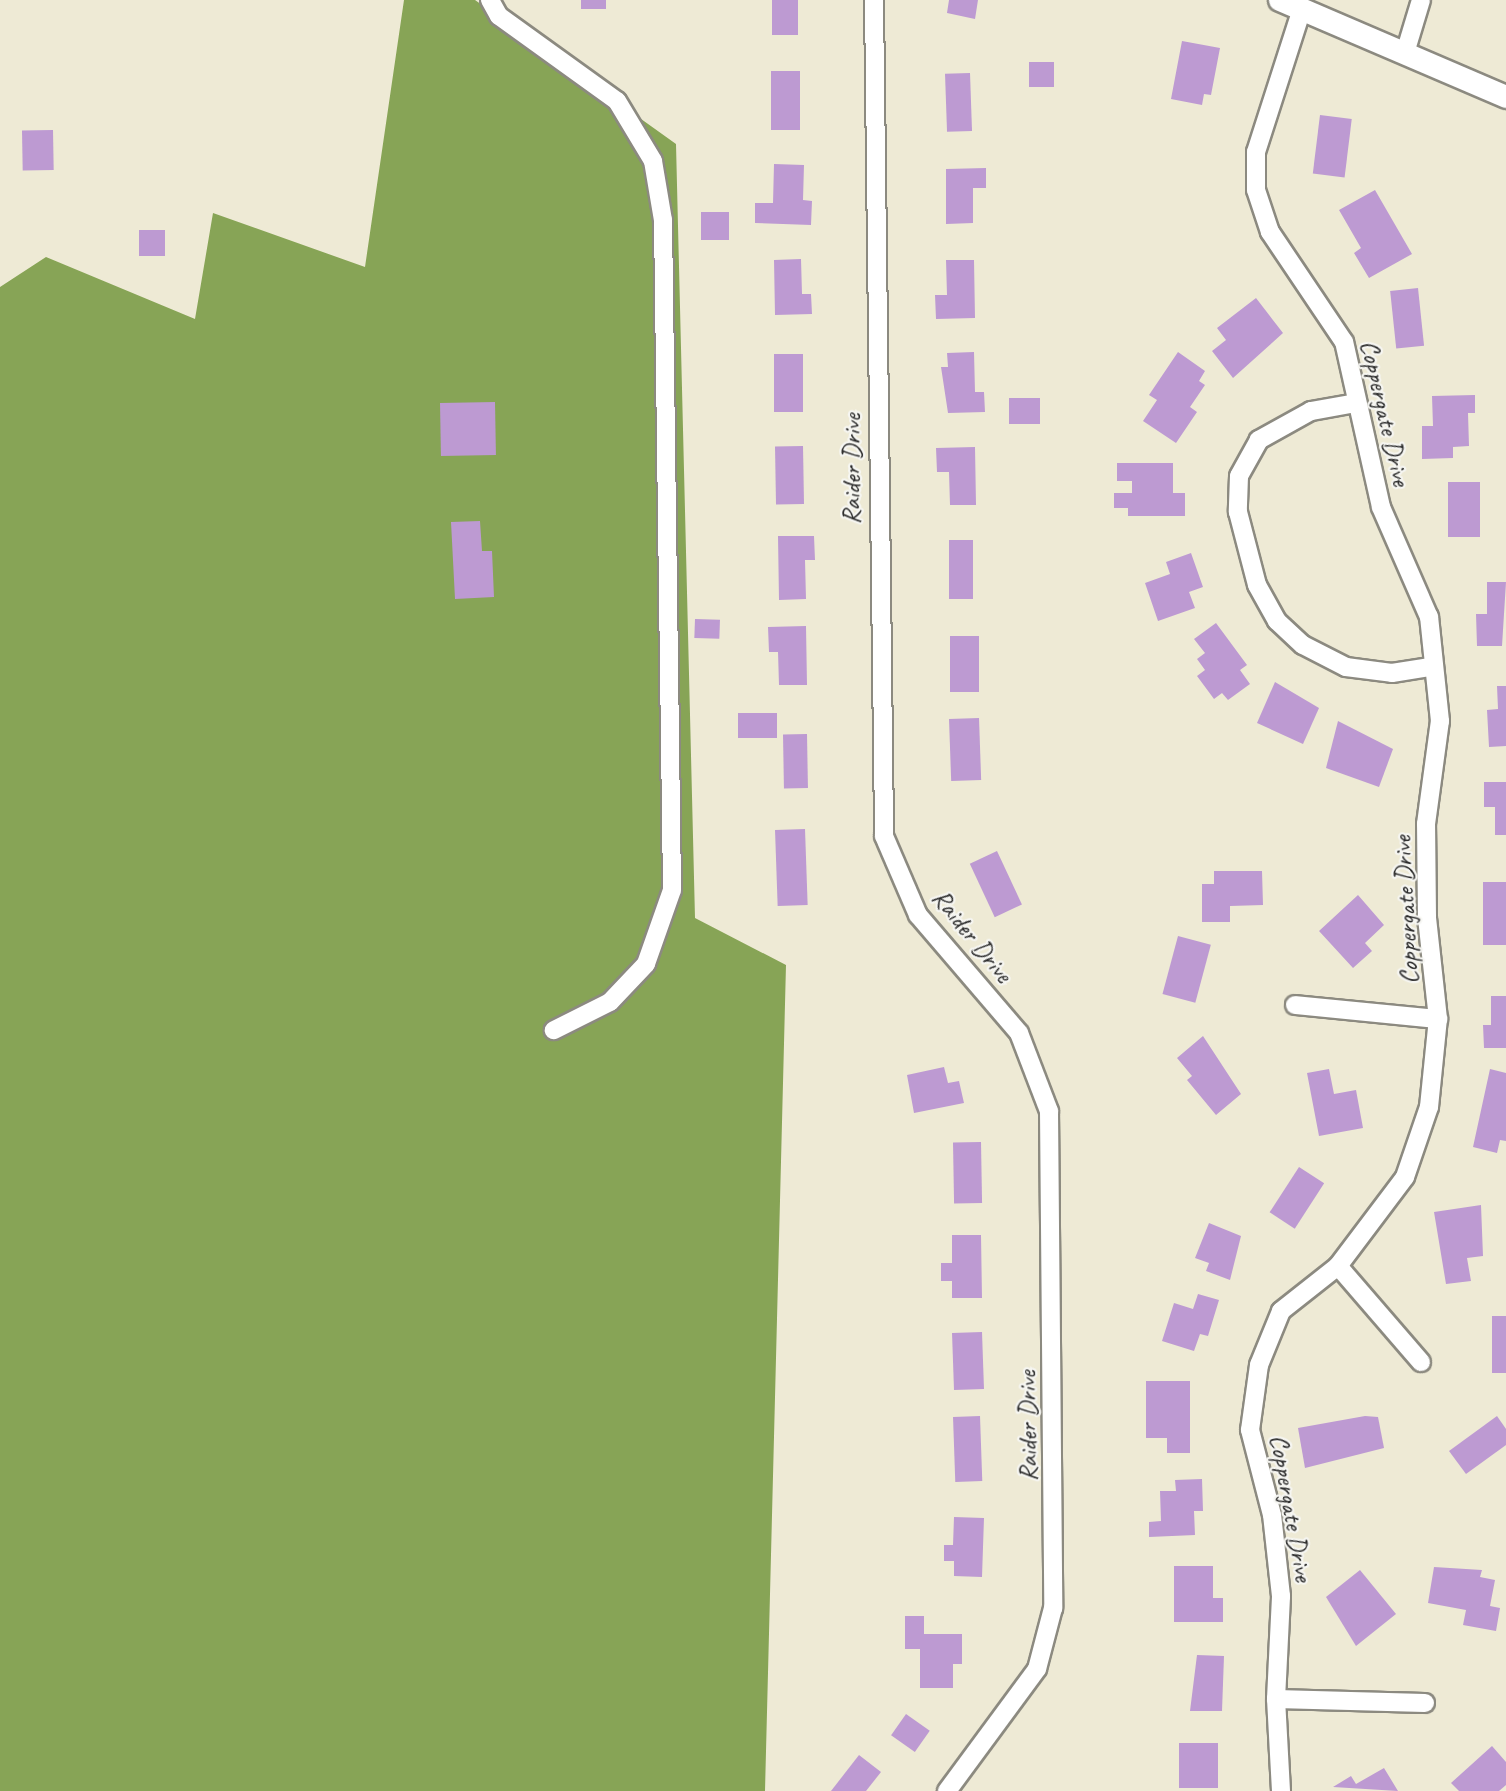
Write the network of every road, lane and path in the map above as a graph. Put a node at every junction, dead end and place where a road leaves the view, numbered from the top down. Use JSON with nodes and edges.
{"nodes":[{"id":1,"x":490,"y":0,"type":"edge"},
{"id":2,"x":874,"y":0,"type":"edge"},
{"id":3,"x":1280,"y":0,"type":"edge"},
{"id":4,"x":1421,"y":0,"type":"edge"},
{"id":5,"x":1302,"y":9,"type":"junction"},
{"id":6,"x":1405,"y":53,"type":"junction"},
{"id":7,"x":1506,"y":97,"type":"edge"},
{"id":8,"x":1356,"y":403,"type":"junction"},
{"id":9,"x":1431,"y":667,"type":"junction"},
{"id":10,"x":1295,"y":1005,"type":"dead end"},
{"id":11,"x":1438,"y":1019,"type":"junction"},
{"id":12,"x":554,"y":1030,"type":"dead end"},
{"id":13,"x":1338,"y":1266,"type":"junction"},
{"id":14,"x":1421,"y":1362,"type":"dead end"},
{"id":15,"x":1276,"y":1699,"type":"junction"},
{"id":16,"x":1425,"y":1703,"type":"dead end"},
{"id":17,"x":947,"y":1791,"type":"edge"},
{"id":18,"x":1281,"y":1791,"type":"edge"}],
"edges":[{"from":1,"to":12,"type":"street"},
{"from":2,"to":17,"type":"street","name":"Raider Drive"},
{"from":3,"to":5,"type":"street"},
{"from":4,"to":6,"type":"street"},
{"from":5,"to":6,"type":"street"},
{"from":5,"to":8,"type":"street","name":"Coppergate Drive"},
{"from":6,"to":7,"type":"street"},
{"from":8,"to":9,"type":"street","name":"Coppergate Drive"},
{"from":8,"to":9,"type":"street"},
{"from":9,"to":11,"type":"street","name":"Coppergate Drive"},
{"from":10,"to":11,"type":"street"},
{"from":11,"to":13,"type":"street","name":"Coppergate Drive"},
{"from":13,"to":14,"type":"street"},
{"from":13,"to":15,"type":"street","name":"Coppergate Drive"},
{"from":15,"to":16,"type":"street"},
{"from":15,"to":18,"type":"street","name":"Coppergate Drive"}]}
